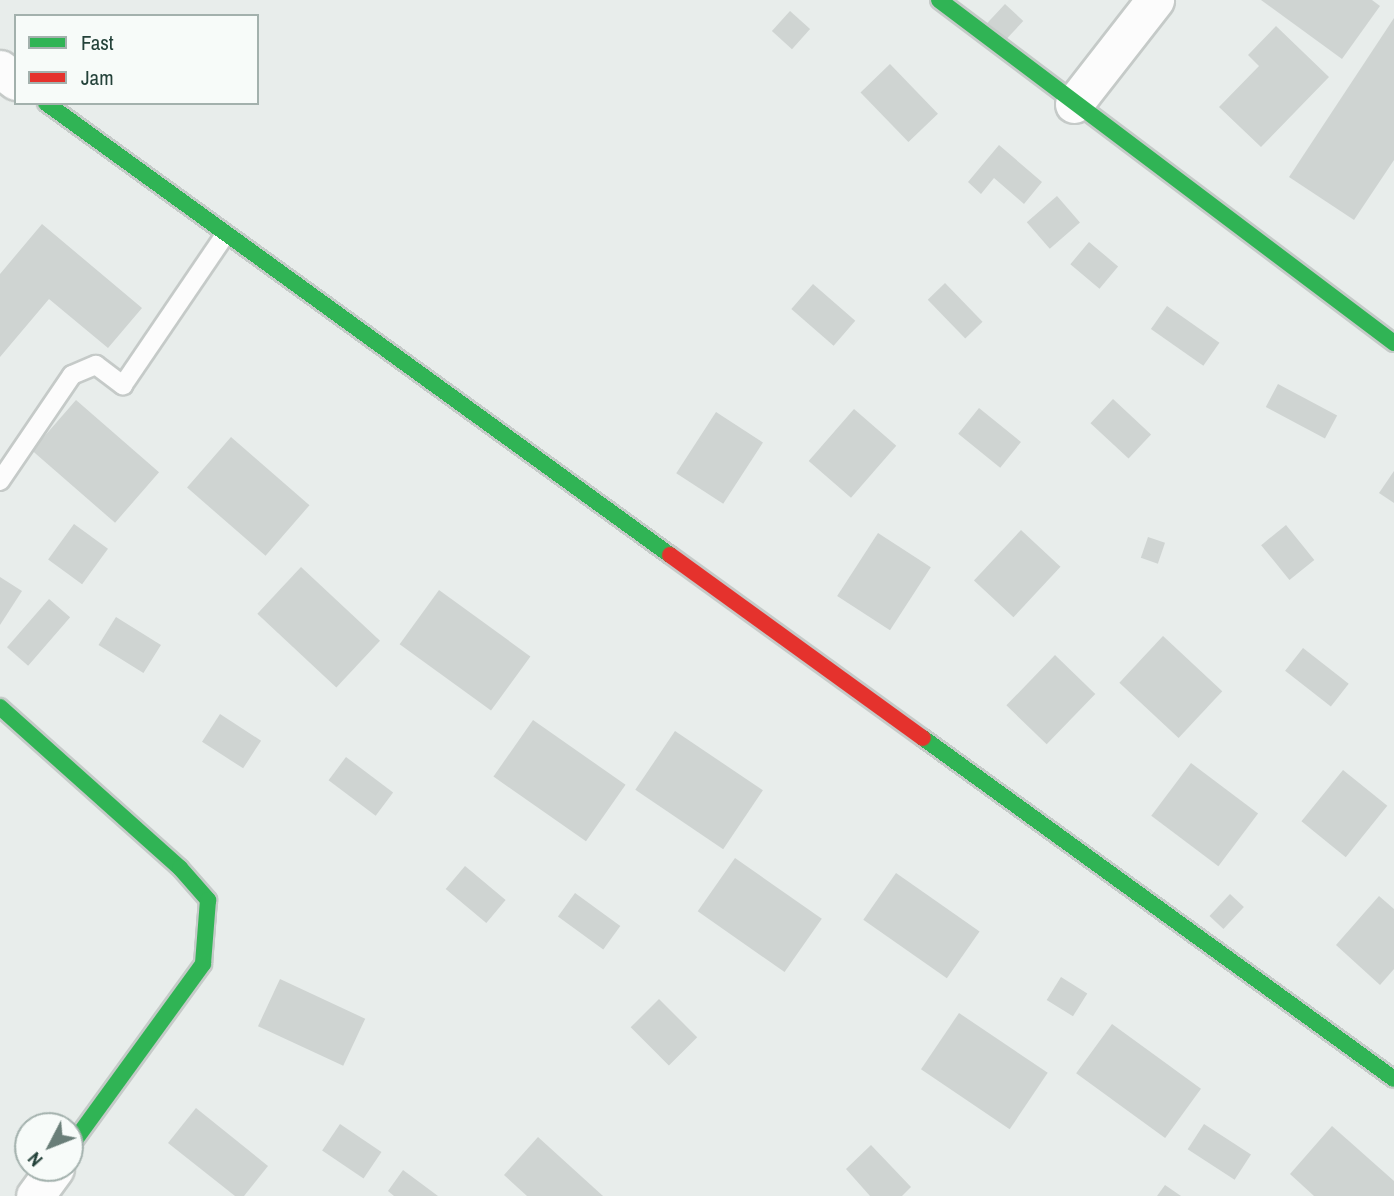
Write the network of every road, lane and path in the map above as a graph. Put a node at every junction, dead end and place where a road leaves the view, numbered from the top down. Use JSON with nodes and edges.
{"nodes":[{"id":1,"x":939,"y":0,"type":"edge"},
{"id":2,"x":1155,"y":0,"type":"edge"},
{"id":3,"x":1074,"y":104,"type":"junction"},
{"id":4,"x":49,"y":105,"type":"edge"},
{"id":5,"x":225,"y":235,"type":"junction"},
{"id":6,"x":1394,"y":343,"type":"edge"},
{"id":7,"x":0,"y":481,"type":"edge"},
{"id":8,"x":0,"y":707,"type":"edge"},
{"id":9,"x":1394,"y":1079,"type":"edge"},
{"id":10,"x":84,"y":1128,"type":"edge"}],
"edges":[{"from":1,"to":3,"type":"street"},
{"from":2,"to":3,"type":"street"},
{"from":3,"to":6,"type":"street"},
{"from":4,"to":5,"type":"street"},
{"from":5,"to":7,"type":"lane"},
{"from":5,"to":9,"type":"street"},
{"from":8,"to":10,"type":"street"}]}
